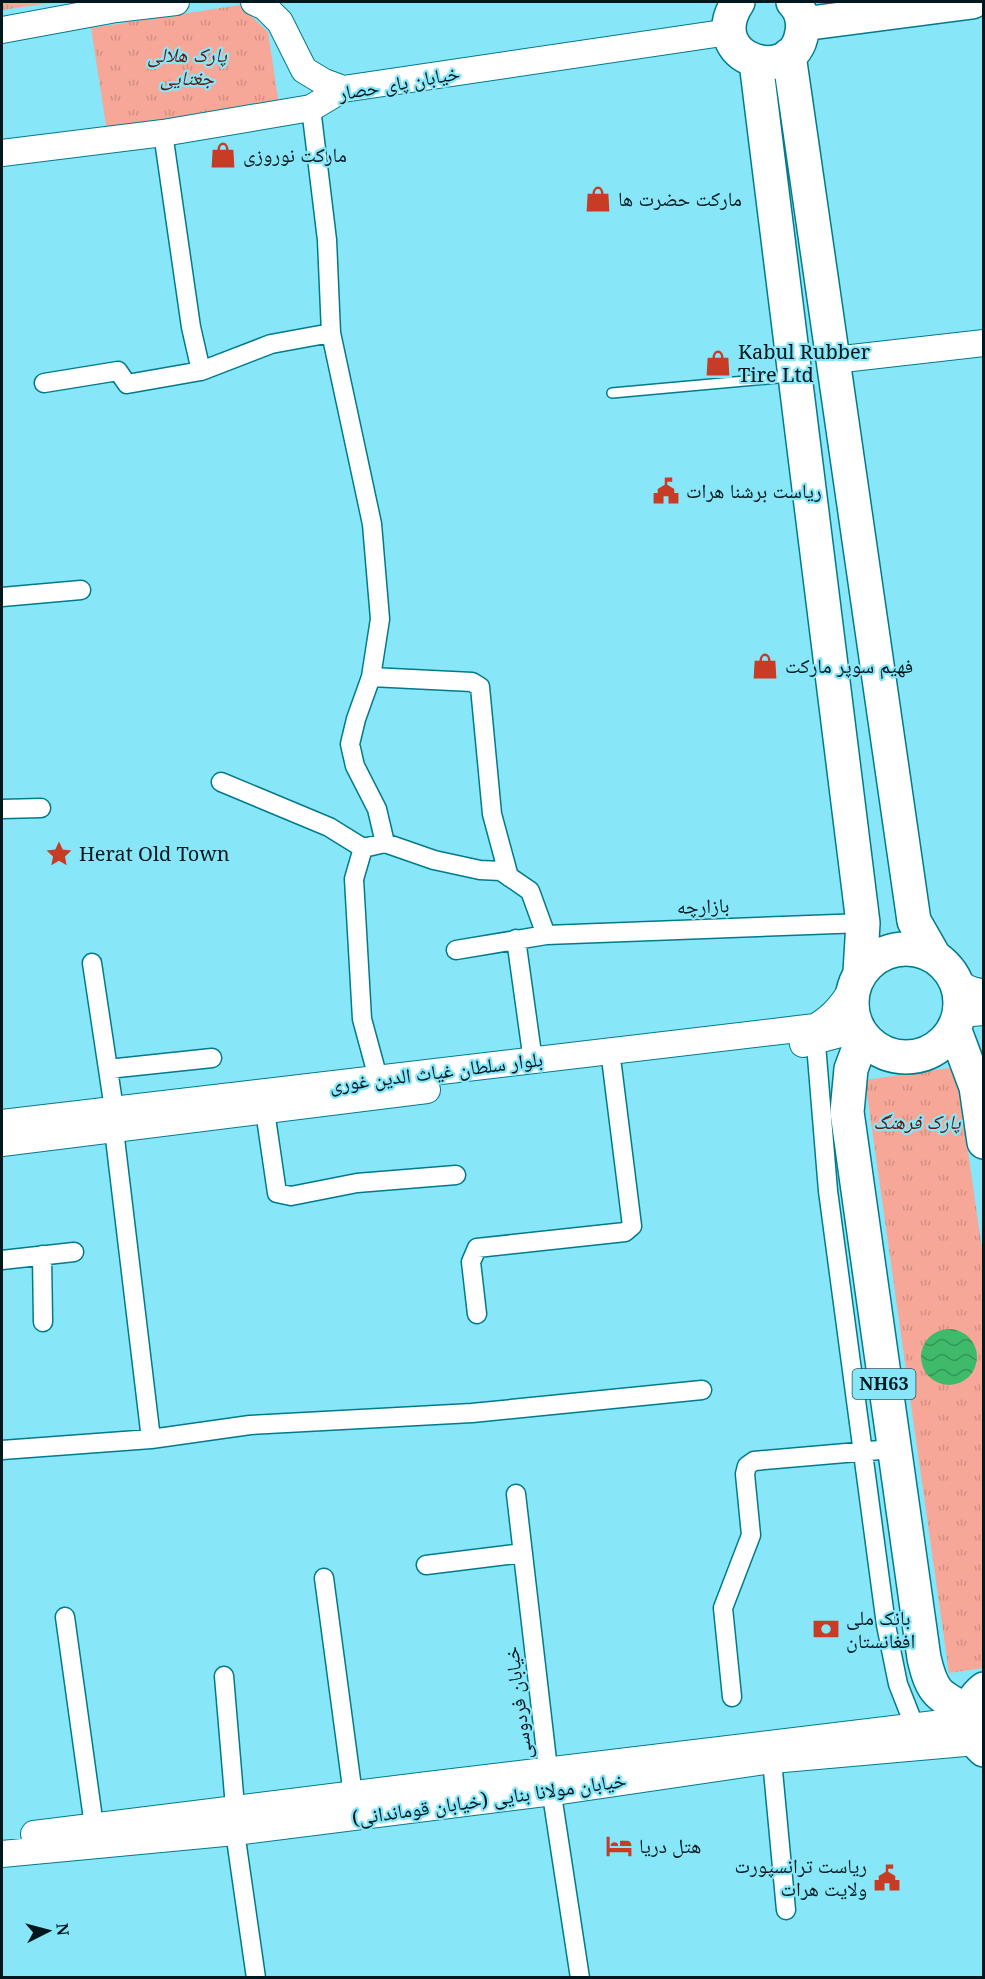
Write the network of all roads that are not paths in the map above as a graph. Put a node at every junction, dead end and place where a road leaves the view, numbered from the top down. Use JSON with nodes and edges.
{"nodes":[{"id":1,"x":176,"y":2,"type":"edge"},
{"id":2,"x":254,"y":2,"type":"edge"},
{"id":3,"x":738,"y":2,"type":"edge"},
{"id":4,"x":972,"y":2,"type":"edge"},
{"id":5,"x":798,"y":13,"type":"edge"},
{"id":6,"x":2,"y":30,"type":"edge"},
{"id":7,"x":729,"y":32,"type":"junction"},
{"id":8,"x":789,"y":55,"type":"junction"},
{"id":9,"x":756,"y":62,"type":"junction"},
{"id":10,"x":304,"y":70,"type":"junction"},
{"id":11,"x":343,"y":89,"type":"junction"},
{"id":12,"x":311,"y":108,"type":"junction"},
{"id":13,"x":163,"y":133,"type":"junction"},
{"id":14,"x":2,"y":153,"type":"edge"},
{"id":15,"x":331,"y":333,"type":"junction"},
{"id":16,"x":984,"y":343,"type":"edge"},
{"id":17,"x":834,"y":360,"type":"junction"},
{"id":18,"x":201,"y":372,"type":"junction"},
{"id":19,"x":794,"y":376,"type":"junction"},
{"id":20,"x":44,"y":383,"type":"dead end"},
{"id":21,"x":612,"y":393,"type":"dead end"},
{"id":22,"x":81,"y":590,"type":"dead end"},
{"id":23,"x":2,"y":597,"type":"edge"},
{"id":24,"x":371,"y":678,"type":"junction"},
{"id":25,"x":221,"y":782,"type":"dead end"},
{"id":26,"x":41,"y":808,"type":"dead end"},
{"id":27,"x":2,"y":809,"type":"edge"},
{"id":28,"x":385,"y":843,"type":"junction"},
{"id":29,"x":363,"y":848,"type":"junction"},
{"id":30,"x":509,"y":877,"type":"junction"},
{"id":31,"x":862,"y":922,"type":"junction"},
{"id":32,"x":546,"y":935,"type":"junction"},
{"id":33,"x":516,"y":939,"type":"junction"},
{"id":34,"x":456,"y":950,"type":"dead end"},
{"id":35,"x":92,"y":963,"type":"dead end"},
{"id":36,"x":942,"y":963,"type":"junction"},
{"id":37,"x":857,"y":980,"type":"junction"},
{"id":38,"x":984,"y":992,"type":"edge"},
{"id":39,"x":966,"y":1018,"type":"edge"},
{"id":40,"x":861,"y":1033,"type":"junction"},
{"id":41,"x":814,"y":1035,"type":"junction"},
{"id":42,"x":212,"y":1058,"type":"dead end"},
{"id":43,"x":533,"y":1061,"type":"junction"},
{"id":44,"x":612,"y":1066,"type":"junction"},
{"id":45,"x":108,"y":1068,"type":"junction"},
{"id":46,"x":378,"y":1078,"type":"junction"},
{"id":47,"x":265,"y":1111,"type":"junction"},
{"id":48,"x":114,"y":1119,"type":"junction"},
{"id":49,"x":2,"y":1123,"type":"edge"},
{"id":50,"x":984,"y":1142,"type":"edge"},
{"id":51,"x":2,"y":1143,"type":"edge"},
{"id":52,"x":456,"y":1175,"type":"dead end"},
{"id":53,"x":74,"y":1252,"type":"dead end"},
{"id":54,"x":42,"y":1255,"type":"junction"},
{"id":55,"x":2,"y":1260,"type":"edge"},
{"id":56,"x":477,"y":1314,"type":"dead end"},
{"id":57,"x":44,"y":1322,"type":"dead end"},
{"id":58,"x":702,"y":1390,"type":"dead end"},
{"id":59,"x":151,"y":1439,"type":"junction"},
{"id":60,"x":2,"y":1450,"type":"edge"},
{"id":61,"x":877,"y":1450,"type":"junction"},
{"id":62,"x":516,"y":1494,"type":"dead end"},
{"id":63,"x":523,"y":1553,"type":"junction"},
{"id":64,"x":426,"y":1565,"type":"dead end"},
{"id":65,"x":324,"y":1578,"type":"dead end"},
{"id":66,"x":64,"y":1617,"type":"dead end"},
{"id":67,"x":224,"y":1676,"type":"dead end"},
{"id":68,"x":732,"y":1697,"type":"dead end"},
{"id":69,"x":976,"y":1722,"type":"edge"},
{"id":70,"x":912,"y":1726,"type":"junction"},
{"id":71,"x":926,"y":1748,"type":"junction"},
{"id":72,"x":772,"y":1760,"type":"junction"},
{"id":73,"x":550,"y":1780,"type":"junction"},
{"id":74,"x":353,"y":1795,"type":"junction"},
{"id":75,"x":235,"y":1807,"type":"junction"},
{"id":76,"x":94,"y":1826,"type":"junction"},
{"id":77,"x":235,"y":1832,"type":"junction"},
{"id":78,"x":2,"y":1838,"type":"edge"},
{"id":79,"x":2,"y":1854,"type":"edge"},
{"id":80,"x":786,"y":1910,"type":"dead end"},
{"id":81,"x":256,"y":1977,"type":"edge"},
{"id":82,"x":580,"y":1977,"type":"edge"}],
"edges":[{"from":1,"to":6,"type":"street"},
{"from":2,"to":10,"type":"street"},
{"from":3,"to":7,"type":"highway"},
{"from":4,"to":5,"type":"highway"},
{"from":5,"to":8,"type":"highway"},
{"from":7,"to":9,"type":"highway"},
{"from":7,"to":11,"type":"street","name":"خیابان پای حصار"},
{"from":8,"to":9,"type":"highway"},
{"from":8,"to":17,"type":"highway"},
{"from":9,"to":19,"type":"highway"},
{"from":10,"to":11,"type":"street"},
{"from":10,"to":12,"type":"street"},
{"from":11,"to":12,"type":"street","name":"خیابان پای حصار"},
{"from":12,"to":13,"type":"street","name":"خیابان پای حصار"},
{"from":12,"to":15,"type":"street"},
{"from":13,"to":14,"type":"street","name":"خیابان پای حصار"},
{"from":13,"to":18,"type":"street"},
{"from":15,"to":18,"type":"street"},
{"from":15,"to":24,"type":"street"},
{"from":16,"to":17,"type":"street"},
{"from":17,"to":36,"type":"highway"},
{"from":18,"to":20,"type":"street"},
{"from":19,"to":21,"type":"lane"},
{"from":19,"to":31,"type":"highway"},
{"from":22,"to":23,"type":"street"},
{"from":24,"to":28,"type":"street"},
{"from":24,"to":30,"type":"street"},
{"from":25,"to":29,"type":"street"},
{"from":26,"to":27,"type":"street"},
{"from":28,"to":29,"type":"street"},
{"from":28,"to":30,"type":"street"},
{"from":29,"to":46,"type":"street"},
{"from":30,"to":32,"type":"street"},
{"from":31,"to":32,"type":"street","name":"بازارچه"},
{"from":31,"to":37,"type":"highway"},
{"from":32,"to":33,"type":"street","name":"بازارچه"},
{"from":33,"to":34,"type":"street","name":"بازارچه"},
{"from":33,"to":43,"type":"street"},
{"from":35,"to":45,"type":"street"},
{"from":36,"to":37,"type":"highway"},
{"from":36,"to":38,"type":"street"},
{"from":36,"to":39,"type":"highway"},
{"from":37,"to":40,"type":"highway"},
{"from":37,"to":41,"type":"street"},
{"from":39,"to":40,"type":"highway"},
{"from":39,"to":50,"type":"highway"},
{"from":40,"to":41,"type":"street"},
{"from":40,"to":61,"type":"highway","number":"NH63"},
{"from":41,"to":43,"type":"street","name":"بلوار سلطان غیاث الدین غوری"},
{"from":41,"to":44,"type":"street"},
{"from":41,"to":61,"type":"street"},
{"from":42,"to":45,"type":"street"},
{"from":43,"to":46,"type":"street","name":"بلوار سلطان غیاث الدین غوری"},
{"from":44,"to":47,"type":"street"},
{"from":44,"to":56,"type":"street"},
{"from":45,"to":48,"type":"street"},
{"from":46,"to":48,"type":"street","name":"بلوار سلطان غیاث الدین غوری"},
{"from":47,"to":48,"type":"street"},
{"from":47,"to":52,"type":"street"},
{"from":48,"to":49,"type":"street","name":"بلوار سلطان غیاث الدین غوری"},
{"from":48,"to":51,"type":"street"},
{"from":48,"to":59,"type":"street"},
{"from":53,"to":54,"type":"street"},
{"from":54,"to":55,"type":"street"},
{"from":54,"to":57,"type":"street"},
{"from":58,"to":59,"type":"street"},
{"from":59,"to":60,"type":"street"},
{"from":61,"to":68,"type":"street"},
{"from":61,"to":69,"type":"highway","number":"NH63"},
{"from":61,"to":70,"type":"street"},
{"from":62,"to":63,"type":"street","name":"خیابان فردوسی"},
{"from":63,"to":64,"type":"street"},
{"from":63,"to":73,"type":"street","name":"خیابان فردوسی"},
{"from":65,"to":74,"type":"street"},
{"from":66,"to":76,"type":"street"},
{"from":67,"to":75,"type":"street"},
{"from":69,"to":70,"type":"street","name":"خیابان مولانا بنایی (خیابان قوماندانی)"},
{"from":69,"to":71,"type":"street","name":"خیابان مولانا بنایی (خیابان قوماندانی)"},
{"from":70,"to":71,"type":"street"},
{"from":70,"to":73,"type":"street","name":"خیابان مولانا بنایی (خیابان قوماندانی)"},
{"from":71,"to":72,"type":"street","name":"خیابان مولانا بنایی (خیابان قوماندانی)"},
{"from":72,"to":73,"type":"street","name":"خیابان مولانا بنایی (خیابان قوماندانی)"},
{"from":72,"to":80,"type":"street"},
{"from":73,"to":74,"type":"street","name":"خیابان مولانا بنایی (خیابان قوماندانی)"},
{"from":73,"to":77,"type":"street","name":"خیابان مولانا بنایی (خیابان قوماندانی)"},
{"from":73,"to":82,"type":"street","name":"خیابان فردوسی"},
{"from":74,"to":75,"type":"street","name":"خیابان مولانا بنایی (خیابان قوماندانی)"},
{"from":75,"to":76,"type":"street","name":"خیابان مولانا بنایی (خیابان قوماندانی)"},
{"from":76,"to":78,"type":"street","name":"خیابان مولانا بنایی (خیابان قوماندانی)"},
{"from":77,"to":79,"type":"street","name":"خیابان مولانا بنایی (خیابان قوماندانی)"},
{"from":77,"to":81,"type":"street"}]}
